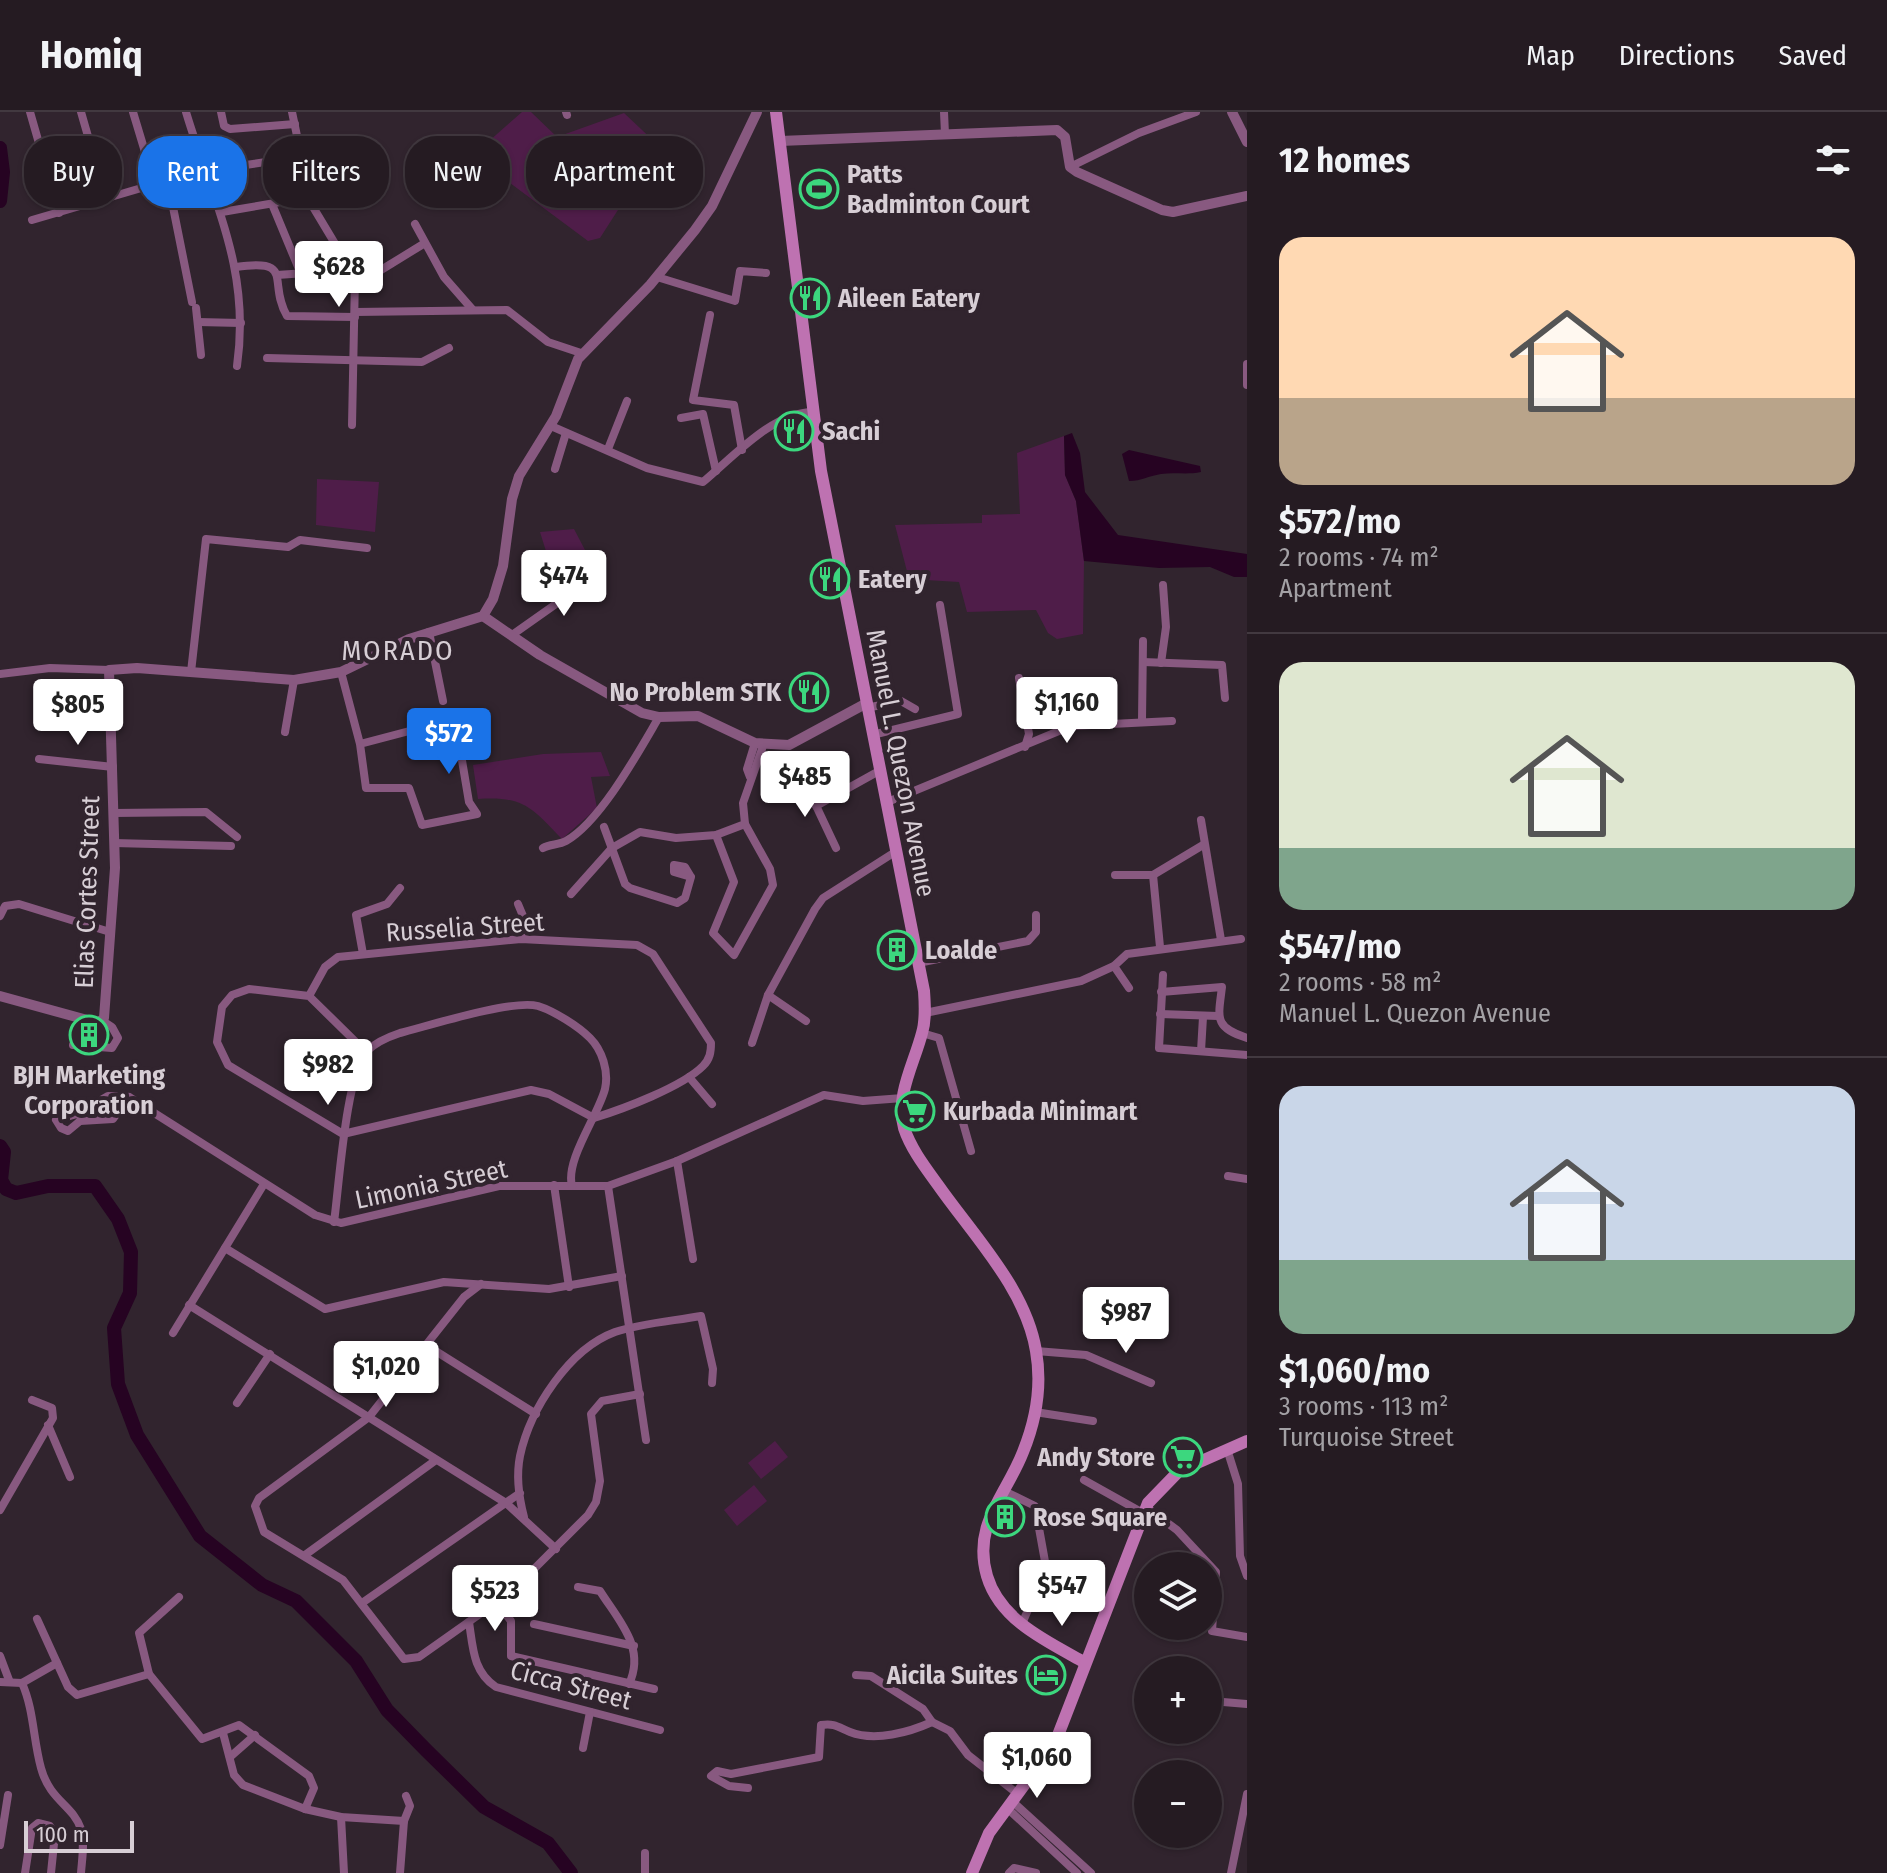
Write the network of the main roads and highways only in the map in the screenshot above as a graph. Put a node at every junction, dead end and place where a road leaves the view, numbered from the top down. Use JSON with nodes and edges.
{"nodes":[{"id":1,"x":776,"y":112,"type":"edge"},
{"id":2,"x":1247,"y":1441,"type":"edge"},
{"id":3,"x":1084,"y":1662,"type":"junction"},
{"id":4,"x":972,"y":1873,"type":"edge"}],
"edges":[{"from":1,"to":3,"type":"main road","name":"Manuel L. Quezon Avenue"},
{"from":2,"to":3,"type":"main road"},
{"from":3,"to":4,"type":"main road"}]}
